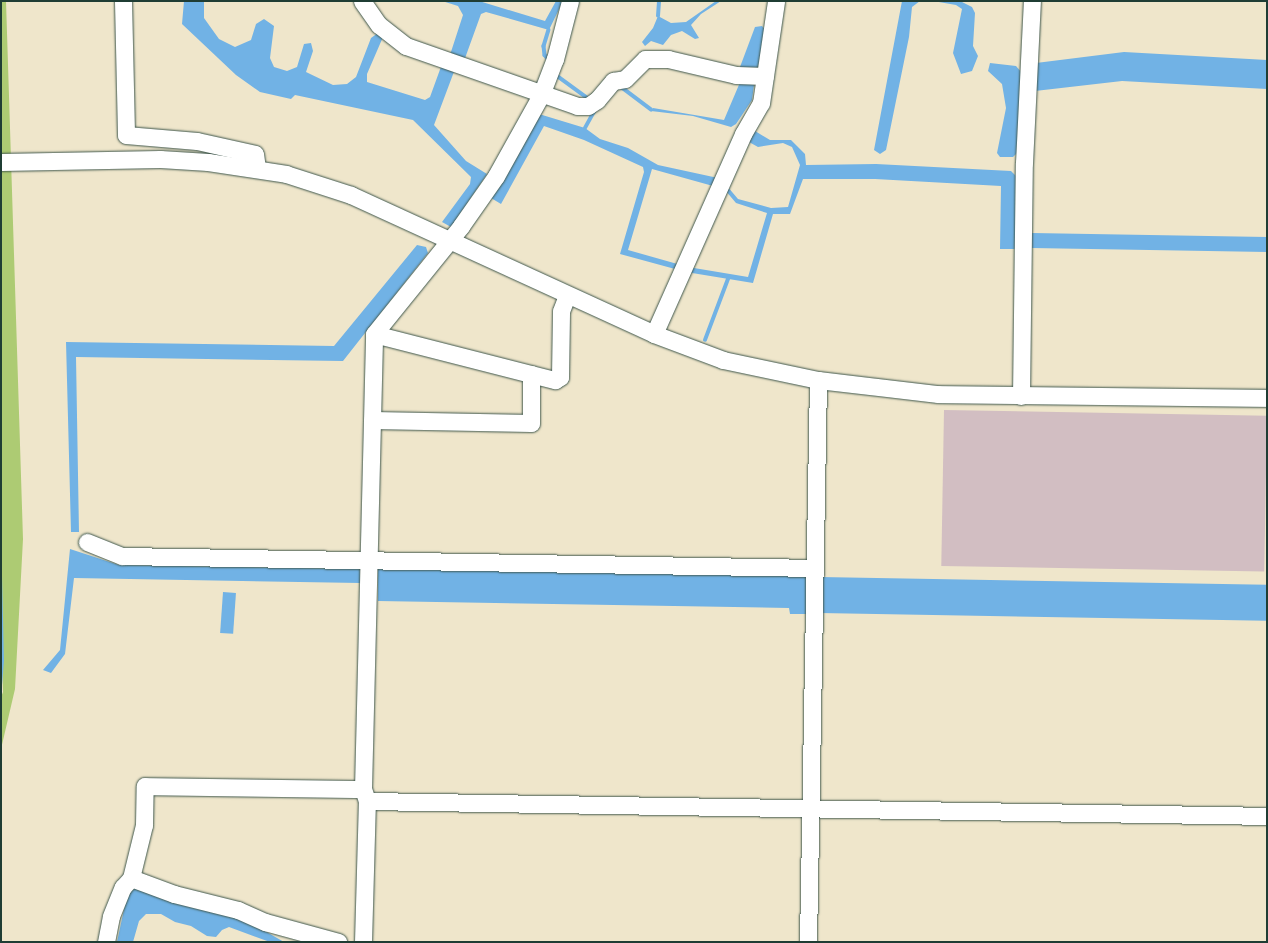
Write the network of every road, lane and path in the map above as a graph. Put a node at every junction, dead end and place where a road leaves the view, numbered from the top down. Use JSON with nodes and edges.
{"nodes":[{"id":1,"x":123,"y":1,"type":"edge"},
{"id":2,"x":362,"y":1,"type":"edge"},
{"id":3,"x":570,"y":1,"type":"edge"},
{"id":4,"x":776,"y":1,"type":"edge"},
{"id":5,"x":1032,"y":1,"type":"edge"},
{"id":6,"x":765,"y":76,"type":"junction"},
{"id":7,"x":540,"y":95,"type":"junction"},
{"id":8,"x":1,"y":162,"type":"edge"},
{"id":9,"x":257,"y":169,"type":"junction"},
{"id":10,"x":449,"y":240,"type":"junction"},
{"id":11,"x":567,"y":295,"type":"junction"},
{"id":12,"x":374,"y":334,"type":"junction"},
{"id":13,"x":654,"y":334,"type":"junction"},
{"id":14,"x":531,"y":374,"type":"junction"},
{"id":15,"x":818,"y":380,"type":"junction"},
{"id":16,"x":1021,"y":396,"type":"junction"},
{"id":17,"x":1267,"y":398,"type":"edge"},
{"id":18,"x":372,"y":420,"type":"junction"},
{"id":19,"x":87,"y":542,"type":"dead end"},
{"id":20,"x":814,"y":568,"type":"junction"},
{"id":21,"x":368,"y":573,"type":"junction"},
{"id":22,"x":365,"y":795,"type":"junction"},
{"id":23,"x":810,"y":808,"type":"junction"},
{"id":24,"x":1267,"y":816,"type":"edge"},
{"id":25,"x":131,"y":878,"type":"junction"},
{"id":26,"x":289,"y":937,"type":"edge"},
{"id":27,"x":106,"y":942,"type":"edge"},
{"id":28,"x":338,"y":942,"type":"edge"},
{"id":29,"x":363,"y":942,"type":"edge"},
{"id":30,"x":808,"y":942,"type":"edge"}],
"edges":[{"from":1,"to":9,"type":"street"},
{"from":2,"to":7,"type":"street"},
{"from":3,"to":7,"type":"street"},
{"from":4,"to":6,"type":"street"},
{"from":5,"to":16,"type":"street"},
{"from":6,"to":7,"type":"street"},
{"from":6,"to":13,"type":"street"},
{"from":7,"to":10,"type":"street"},
{"from":8,"to":9,"type":"street"},
{"from":9,"to":10,"type":"street"},
{"from":10,"to":11,"type":"street"},
{"from":10,"to":12,"type":"street"},
{"from":11,"to":13,"type":"street"},
{"from":11,"to":14,"type":"street"},
{"from":12,"to":14,"type":"street"},
{"from":12,"to":18,"type":"street"},
{"from":13,"to":15,"type":"street"},
{"from":14,"to":18,"type":"street"},
{"from":15,"to":16,"type":"street"},
{"from":15,"to":20,"type":"street"},
{"from":16,"to":17,"type":"street"},
{"from":18,"to":21,"type":"street"},
{"from":19,"to":21,"type":"street"},
{"from":20,"to":21,"type":"street"},
{"from":20,"to":23,"type":"street"},
{"from":21,"to":22,"type":"street"},
{"from":22,"to":23,"type":"street"},
{"from":22,"to":25,"type":"street"},
{"from":22,"to":29,"type":"street"},
{"from":23,"to":24,"type":"street"},
{"from":23,"to":30,"type":"street"},
{"from":25,"to":26,"type":"street"},
{"from":25,"to":27,"type":"street"},
{"from":26,"to":28,"type":"street"}]}
